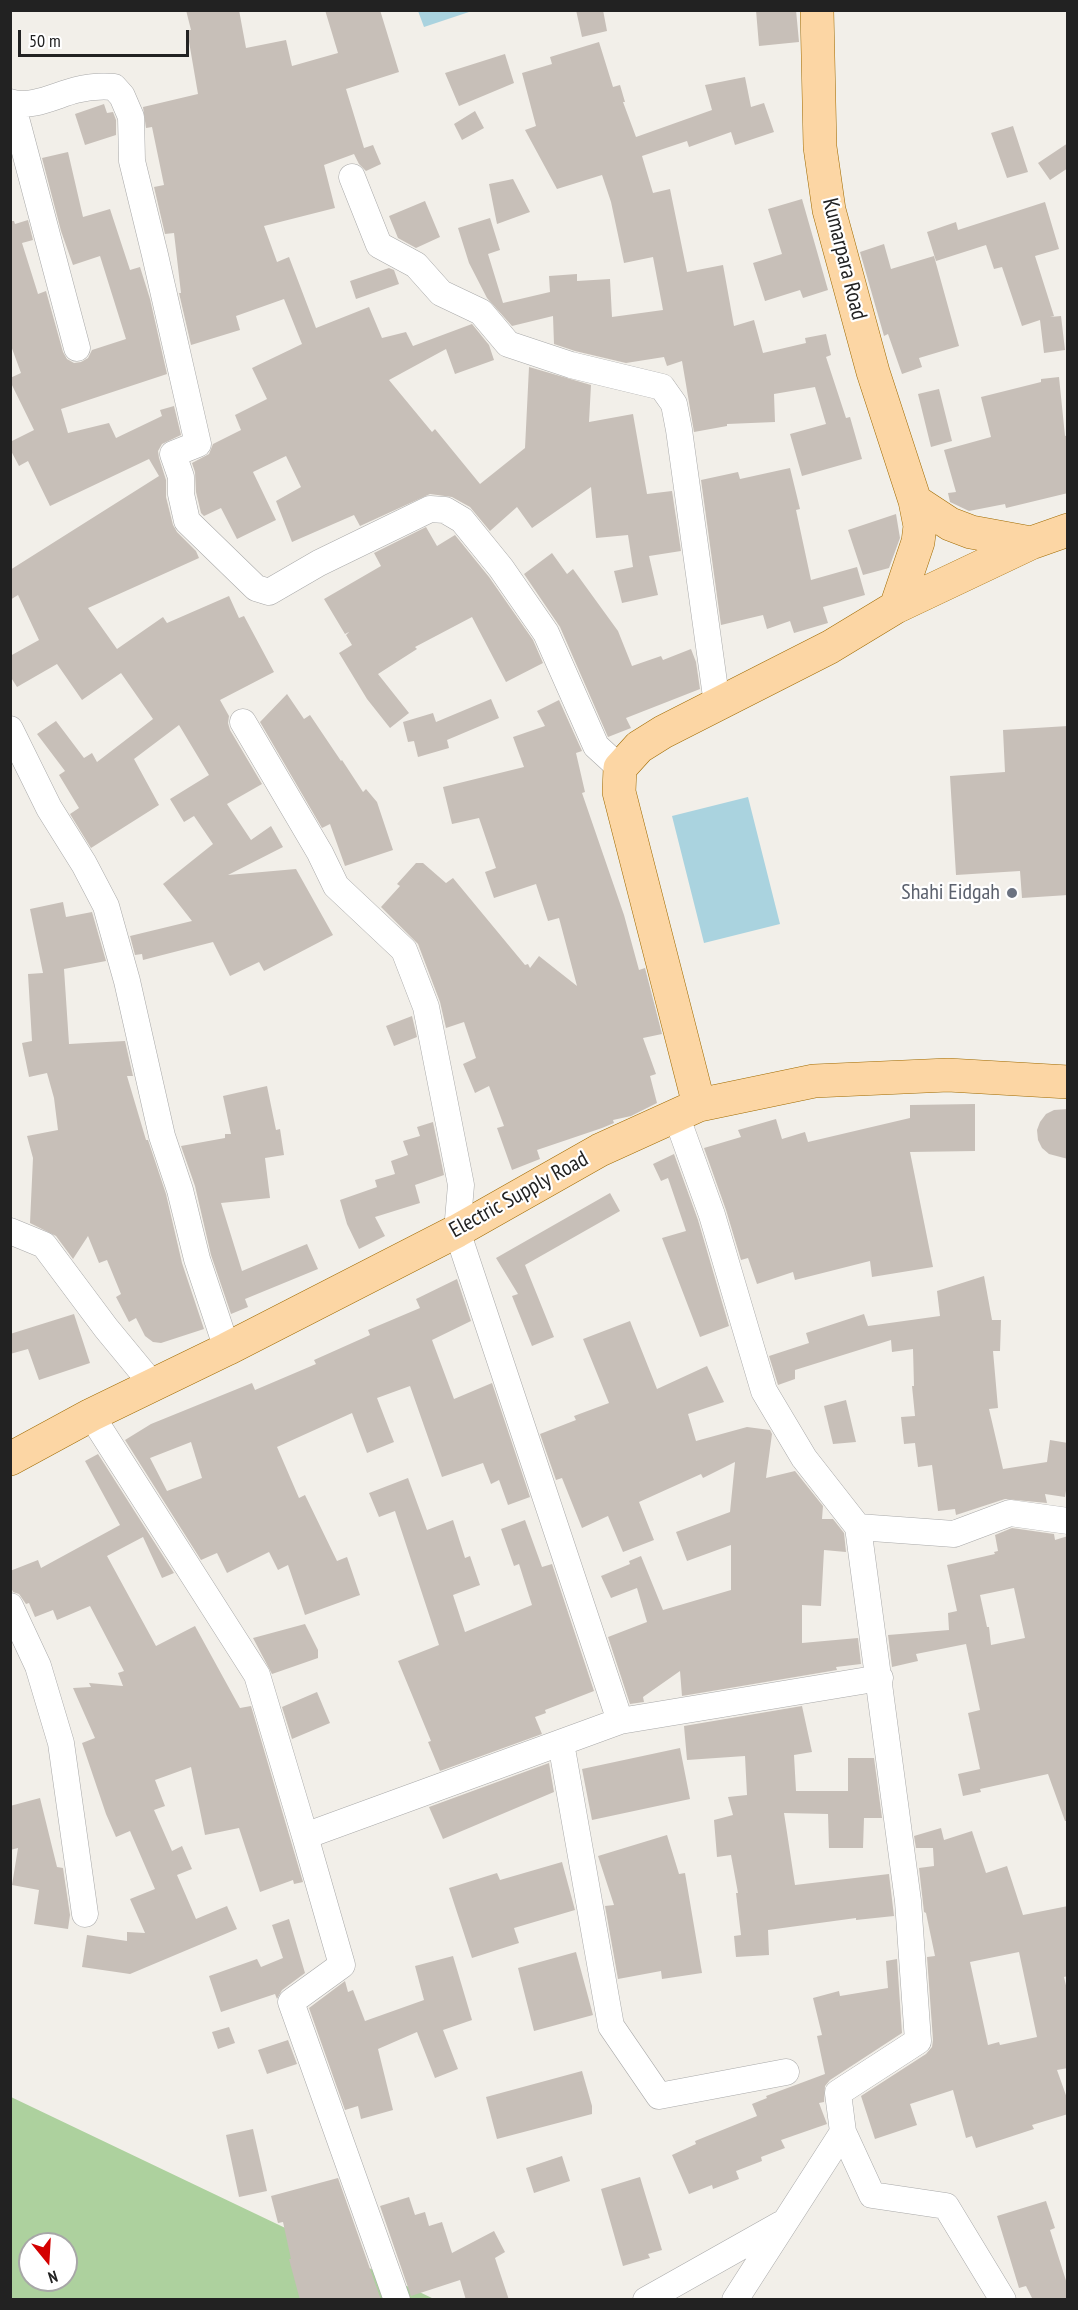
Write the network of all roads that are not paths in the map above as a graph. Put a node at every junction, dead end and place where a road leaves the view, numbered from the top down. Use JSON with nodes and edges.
{"nodes":[{"id":1,"x":818,"y":10,"type":"edge"},
{"id":2,"x":11,"y":102,"type":"edge"},
{"id":3,"x":352,"y":177,"type":"dead end"},
{"id":4,"x":77,"y":348,"type":"dead end"},
{"id":5,"x":915,"y":501,"type":"junction"},
{"id":6,"x":1068,"y":530,"type":"edge"},
{"id":7,"x":1031,"y":543,"type":"junction"},
{"id":8,"x":896,"y":607,"type":"junction"},
{"id":9,"x":717,"y":704,"type":"junction"},
{"id":10,"x":243,"y":722,"type":"dead end"},
{"id":11,"x":10,"y":729,"type":"edge"},
{"id":12,"x":620,"y":768,"type":"junction"},
{"id":13,"x":1068,"y":1082,"type":"edge"},
{"id":14,"x":687,"y":1110,"type":"junction"},
{"id":15,"x":10,"y":1231,"type":"edge"},
{"id":16,"x":457,"y":1231,"type":"junction"},
{"id":17,"x":227,"y":1349,"type":"junction"},
{"id":18,"x":153,"y":1385,"type":"junction"},
{"id":19,"x":91,"y":1415,"type":"junction"},
{"id":20,"x":10,"y":1459,"type":"edge"},
{"id":21,"x":1068,"y":1521,"type":"edge"},
{"id":22,"x":858,"y":1527,"type":"junction"},
{"id":23,"x":10,"y":1606,"type":"edge"},
{"id":24,"x":879,"y":1678,"type":"junction"},
{"id":25,"x":620,"y":1721,"type":"junction"},
{"id":26,"x":561,"y":1743,"type":"junction"},
{"id":27,"x":305,"y":1836,"type":"junction"},
{"id":28,"x":85,"y":1914,"type":"dead end"},
{"id":29,"x":786,"y":2072,"type":"dead end"},
{"id":30,"x":843,"y":2132,"type":"junction"},
{"id":31,"x":784,"y":2222,"type":"junction"},
{"id":32,"x":397,"y":2300,"type":"edge"},
{"id":33,"x":646,"y":2300,"type":"edge"},
{"id":34,"x":735,"y":2300,"type":"edge"},
{"id":35,"x":1003,"y":2300,"type":"edge"}],
"edges":[{"from":1,"to":5,"type":"main road","name":"Kumarpara Road"},
{"from":2,"to":4,"type":"street"},
{"from":2,"to":12,"type":"street"},
{"from":3,"to":9,"type":"street"},
{"from":5,"to":7,"type":"main road"},
{"from":5,"to":8,"type":"main road","name":"Kumarpara Road"},
{"from":6,"to":7,"type":"main road"},
{"from":7,"to":8,"type":"main road"},
{"from":8,"to":9,"type":"main road"},
{"from":9,"to":12,"type":"main road"},
{"from":10,"to":16,"type":"street"},
{"from":11,"to":17,"type":"street"},
{"from":12,"to":14,"type":"main road"},
{"from":13,"to":14,"type":"main road","name":"Electric Supply Road"},
{"from":14,"to":16,"type":"main road","name":"Electric Supply Road"},
{"from":14,"to":22,"type":"street"},
{"from":15,"to":18,"type":"street"},
{"from":16,"to":17,"type":"main road","name":"Electric Supply Road"},
{"from":16,"to":25,"type":"street"},
{"from":17,"to":18,"type":"main road","name":"Electric Supply Road"},
{"from":18,"to":19,"type":"main road","name":"Electric Supply Road"},
{"from":19,"to":20,"type":"main road","name":"Electric Supply Road"},
{"from":19,"to":27,"type":"street"},
{"from":21,"to":22,"type":"street"},
{"from":22,"to":24,"type":"street"},
{"from":23,"to":28,"type":"street"},
{"from":24,"to":25,"type":"street"},
{"from":24,"to":30,"type":"street"},
{"from":25,"to":26,"type":"street"},
{"from":26,"to":27,"type":"street"},
{"from":26,"to":29,"type":"street"},
{"from":27,"to":32,"type":"street"},
{"from":30,"to":31,"type":"street"},
{"from":30,"to":35,"type":"street"},
{"from":31,"to":33,"type":"street"},
{"from":31,"to":34,"type":"street"}]}
